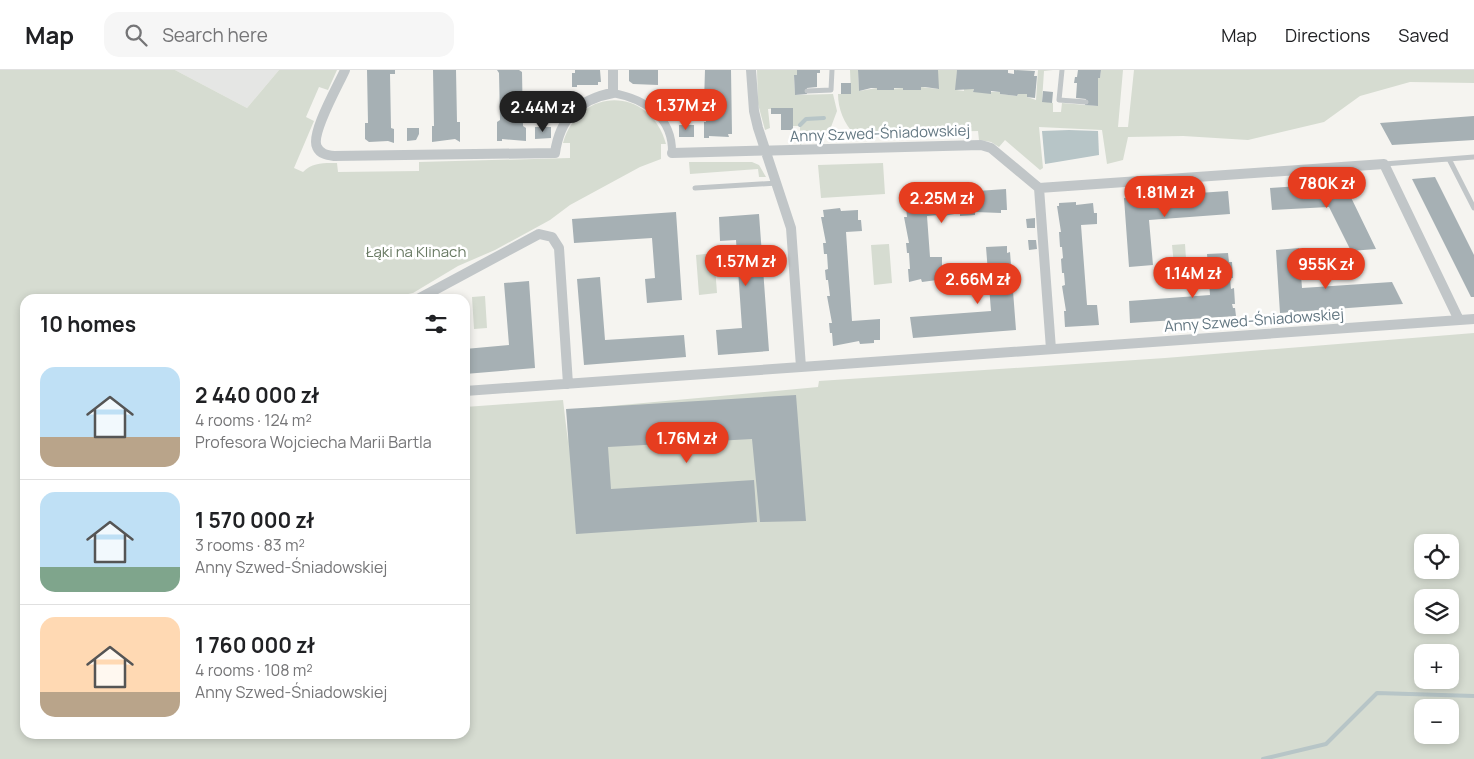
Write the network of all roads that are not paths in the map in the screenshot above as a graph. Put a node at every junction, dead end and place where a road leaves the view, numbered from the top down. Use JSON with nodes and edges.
{"nodes":[{"id":1,"x":345,"y":70,"type":"edge"},
{"id":2,"x":613,"y":70,"type":"edge"},
{"id":3,"x":751,"y":70,"type":"edge"},
{"id":4,"x":832,"y":70,"type":"edge"},
{"id":5,"x":1062,"y":70,"type":"edge"},
{"id":6,"x":807,"y":91,"type":"dead end"},
{"id":7,"x":613,"y":93,"type":"junction"},
{"id":8,"x":1086,"y":102,"type":"dead end"},
{"id":9,"x":767,"y":152,"type":"junction"},
{"id":10,"x":672,"y":153,"type":"joint"},
{"id":11,"x":1474,"y":157,"type":"edge"},
{"id":12,"x":1449,"y":159,"type":"junction"},
{"id":13,"x":1384,"y":164,"type":"junction"},
{"id":14,"x":778,"y":183,"type":"junction"},
{"id":15,"x":695,"y":188,"type":"dead end"},
{"id":16,"x":1039,"y":188,"type":"junction"},
{"id":17,"x":1474,"y":208,"type":"edge"},
{"id":18,"x":427,"y":294,"type":"edge"},
{"id":19,"x":1474,"y":318,"type":"edge"},
{"id":20,"x":1459,"y":320,"type":"junction"},
{"id":21,"x":1051,"y":349,"type":"junction"},
{"id":22,"x":801,"y":367,"type":"junction"},
{"id":23,"x":568,"y":384,"type":"junction"},
{"id":24,"x":470,"y":391,"type":"edge"}],
"edges":[{"from":1,"to":7,"type":"street"},
{"from":2,"to":7,"type":"street"},
{"from":3,"to":9,"type":"street"},
{"from":4,"to":6,"type":"lane"},
{"from":5,"to":8,"type":"lane"},
{"from":7,"to":10,"type":"street"},
{"from":9,"to":10,"type":"street","name":"Anny Szwed-Śniadowskiej"},
{"from":9,"to":14,"type":"street"},
{"from":9,"to":16,"type":"street","name":"Anny Szwed-Śniadowskiej"},
{"from":11,"to":12,"type":"lane"},
{"from":12,"to":13,"type":"lane"},
{"from":12,"to":17,"type":"lane"},
{"from":13,"to":16,"type":"street"},
{"from":13,"to":20,"type":"street"},
{"from":14,"to":15,"type":"lane"},
{"from":14,"to":22,"type":"street"},
{"from":16,"to":21,"type":"street"},
{"from":18,"to":23,"type":"street"},
{"from":19,"to":20,"type":"street","name":"Anny Szwed-Śniadowskiej"},
{"from":20,"to":21,"type":"street","name":"Anny Szwed-Śniadowskiej"},
{"from":21,"to":22,"type":"street","name":"Anny Szwed-Śniadowskiej"},
{"from":22,"to":23,"type":"street","name":"Anny Szwed-Śniadowskiej"},
{"from":23,"to":24,"type":"street","name":"Anny Szwed-Śniadowskiej"}]}
